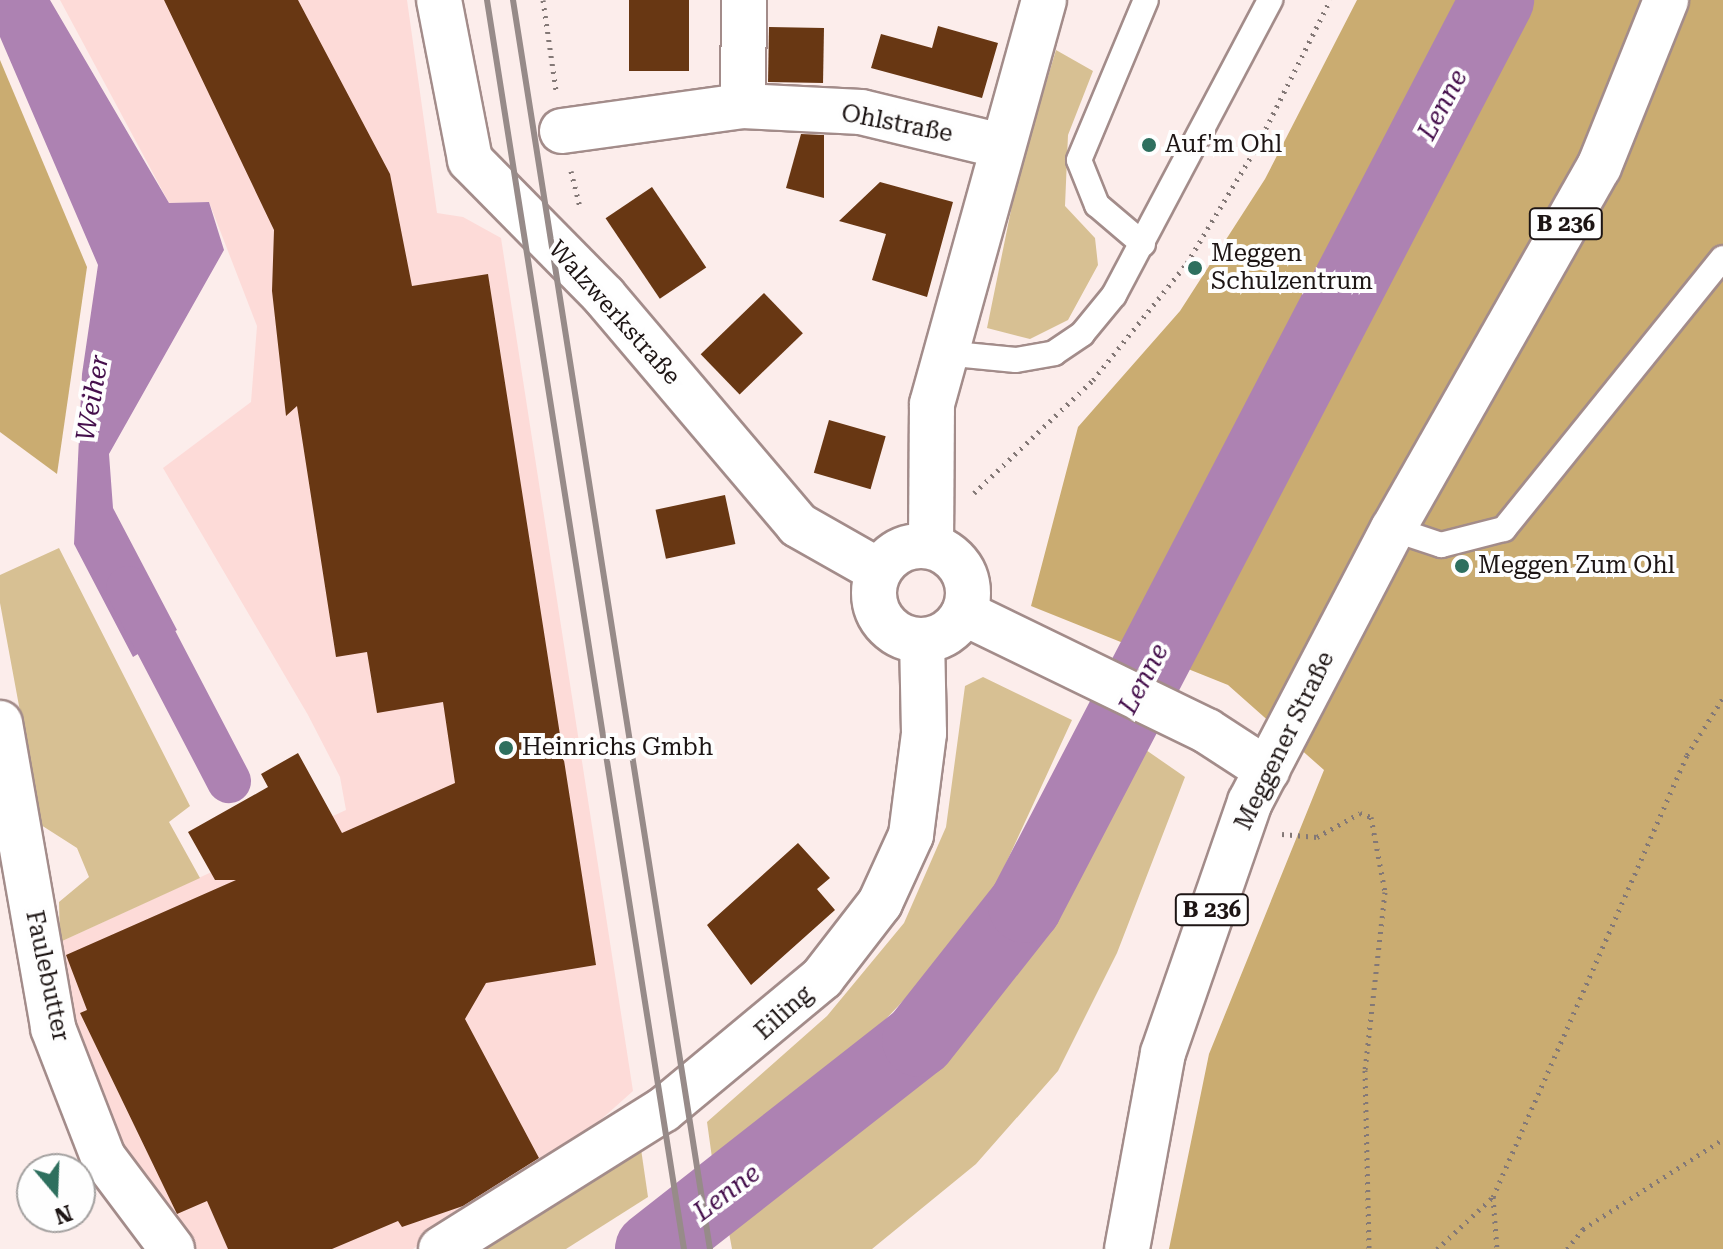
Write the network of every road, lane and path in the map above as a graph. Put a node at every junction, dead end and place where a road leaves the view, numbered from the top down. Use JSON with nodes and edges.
{"nodes":[{"id":1,"x":439,"y":0,"type":"edge"},
{"id":2,"x":744,"y":0,"type":"edge"},
{"id":3,"x":1044,"y":0,"type":"edge"},
{"id":4,"x":1146,"y":0,"type":"edge"},
{"id":5,"x":1270,"y":0,"type":"edge"},
{"id":6,"x":1666,"y":0,"type":"edge"},
{"id":7,"x":743,"y":106,"type":"junction"},
{"id":8,"x":562,"y":131,"type":"dead end"},
{"id":9,"x":1002,"y":146,"type":"junction"},
{"id":10,"x":1143,"y":244,"type":"junction"},
{"id":11,"x":1723,"y":258,"type":"edge"},
{"id":12,"x":944,"y":353,"type":"junction"},
{"id":13,"x":1393,"y":529,"type":"junction"},
{"id":14,"x":931,"y":546,"type":"junction"},
{"id":15,"x":879,"y":571,"type":"junction"},
{"id":16,"x":964,"y":613,"type":"junction"},
{"id":17,"x":922,"y":640,"type":"junction"},
{"id":18,"x":1723,"y":698,"type":"edge"},
{"id":19,"x":0,"y":723,"type":"edge"},
{"id":20,"x":1267,"y":770,"type":"junction"},
{"id":21,"x":1243,"y":821,"type":"junction"},
{"id":22,"x":1723,"y":1139,"type":"edge"},
{"id":23,"x":1493,"y":1197,"type":"junction"},
{"id":24,"x":172,"y":1249,"type":"edge"},
{"id":25,"x":441,"y":1249,"type":"edge"},
{"id":26,"x":1127,"y":1249,"type":"edge"},
{"id":27,"x":1369,"y":1249,"type":"edge"},
{"id":28,"x":1437,"y":1249,"type":"edge"},
{"id":29,"x":1497,"y":1249,"type":"edge"},
{"id":30,"x":1567,"y":1249,"type":"edge"}],
"edges":[{"from":1,"to":15,"type":"street","name":"Walzwerkstraße"},
{"from":2,"to":7,"type":"street"},
{"from":3,"to":9,"type":"street"},
{"from":4,"to":10,"type":"lane"},
{"from":5,"to":10,"type":"lane"},
{"from":6,"to":13,"type":"street","name":"Meggener Straße","number":"B 236"},
{"from":7,"to":8,"type":"street","name":"Ohlstraße"},
{"from":7,"to":9,"type":"street","name":"Ohlstraße"},
{"from":9,"to":12,"type":"street"},
{"from":10,"to":12,"type":"lane"},
{"from":11,"to":13,"type":"lane"},
{"from":12,"to":14,"type":"street"},
{"from":13,"to":20,"type":"street","name":"Meggener Straße","number":"B 236"},
{"from":14,"to":15,"type":"street"},
{"from":14,"to":16,"type":"street"},
{"from":15,"to":17,"type":"street"},
{"from":16,"to":17,"type":"street"},
{"from":16,"to":20,"type":"street"},
{"from":17,"to":25,"type":"street","name":"Eiling"},
{"from":18,"to":23,"type":"path"},
{"from":19,"to":24,"type":"street","name":"Faulebutter"},
{"from":20,"to":21,"type":"street","name":"Meggener Straße","number":"B 236"},
{"from":21,"to":26,"type":"street","name":"Meggener Straße","number":"B 236"},
{"from":21,"to":27,"type":"path"},
{"from":22,"to":30,"type":"path"},
{"from":23,"to":28,"type":"path"},
{"from":23,"to":29,"type":"path"}]}
